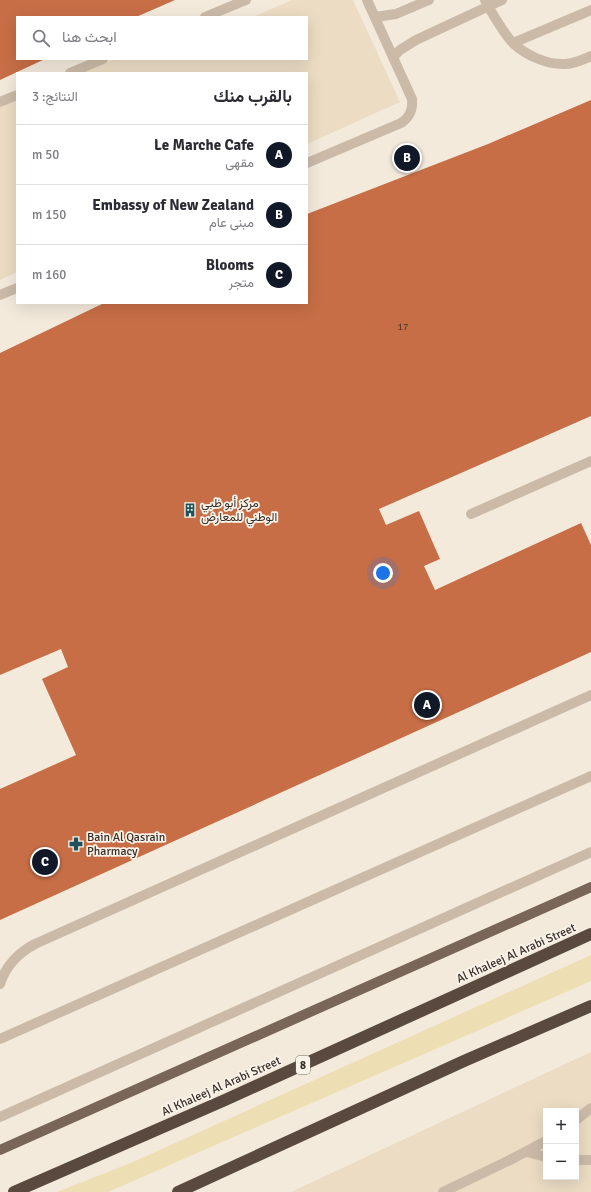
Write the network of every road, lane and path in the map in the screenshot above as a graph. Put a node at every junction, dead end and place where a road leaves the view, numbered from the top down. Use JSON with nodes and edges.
{"nodes":[{"id":1,"x":246,"y":0,"type":"edge"},
{"id":2,"x":367,"y":0,"type":"edge"},
{"id":3,"x":429,"y":0,"type":"edge"},
{"id":4,"x":502,"y":0,"type":"edge"},
{"id":5,"x":487,"y":3,"type":"edge"},
{"id":6,"x":591,"y":10,"type":"edge"},
{"id":7,"x":207,"y":16,"type":"edge"},
{"id":8,"x":375,"y":17,"type":"junction"},
{"id":9,"x":513,"y":43,"type":"junction"},
{"id":10,"x":591,"y":56,"type":"edge"},
{"id":11,"x":393,"y":57,"type":"junction"},
{"id":12,"x":101,"y":60,"type":"edge"},
{"id":13,"x":72,"y":72,"type":"edge"},
{"id":14,"x":16,"y":95,"type":"edge"},
{"id":15,"x":0,"y":102,"type":"edge"},
{"id":16,"x":308,"y":163,"type":"edge"},
{"id":17,"x":16,"y":288,"type":"edge"},
{"id":18,"x":0,"y":295,"type":"edge"},
{"id":19,"x":591,"y":461,"type":"edge"},
{"id":20,"x":471,"y":514,"type":"dead end"},
{"id":21,"x":591,"y":695,"type":"edge"},
{"id":22,"x":591,"y":776,"type":"edge"},
{"id":23,"x":591,"y":852,"type":"edge"},
{"id":24,"x":591,"y":887,"type":"edge"},
{"id":25,"x":591,"y":934,"type":"edge"},
{"id":26,"x":0,"y":984,"type":"edge"},
{"id":27,"x":591,"y":1006,"type":"edge"},
{"id":28,"x":0,"y":1039,"type":"edge"},
{"id":29,"x":591,"y":1108,"type":"edge"},
{"id":30,"x":0,"y":1117,"type":"edge"},
{"id":31,"x":579,"y":1118,"type":"edge"},
{"id":32,"x":543,"y":1143,"type":"edge"},
{"id":33,"x":0,"y":1150,"type":"edge"},
{"id":34,"x":527,"y":1152,"type":"junction"},
{"id":35,"x":543,"y":1156,"type":"edge"},
{"id":36,"x":579,"y":1160,"type":"edge"},
{"id":37,"x":591,"y":1160,"type":"edge"},
{"id":38,"x":14,"y":1192,"type":"edge"},
{"id":39,"x":178,"y":1192,"type":"edge"},
{"id":40,"x":443,"y":1192,"type":"edge"}],
"edges":[{"from":1,"to":7,"type":"street"},
{"from":2,"to":8,"type":"street"},
{"from":3,"to":8,"type":"street"},
{"from":4,"to":5,"type":"street"},
{"from":5,"to":9,"type":"street"},
{"from":5,"to":11,"type":"street"},
{"from":6,"to":9,"type":"street"},
{"from":8,"to":11,"type":"street"},
{"from":9,"to":10,"type":"street"},
{"from":11,"to":16,"type":"street"},
{"from":12,"to":13,"type":"street"},
{"from":14,"to":15,"type":"street"},
{"from":17,"to":18,"type":"street"},
{"from":19,"to":20,"type":"street"},
{"from":21,"to":26,"type":"street"},
{"from":22,"to":28,"type":"street"},
{"from":23,"to":30,"type":"street"},
{"from":24,"to":33,"type":"main road"},
{"from":25,"to":38,"type":"highway","name":"Al Khaleej Al Arabi Street","number":"8"},
{"from":27,"to":39,"type":"highway"},
{"from":29,"to":31,"type":"street"},
{"from":32,"to":34,"type":"street"},
{"from":34,"to":35,"type":"street"},
{"from":34,"to":40,"type":"street"},
{"from":36,"to":37,"type":"street"}]}
